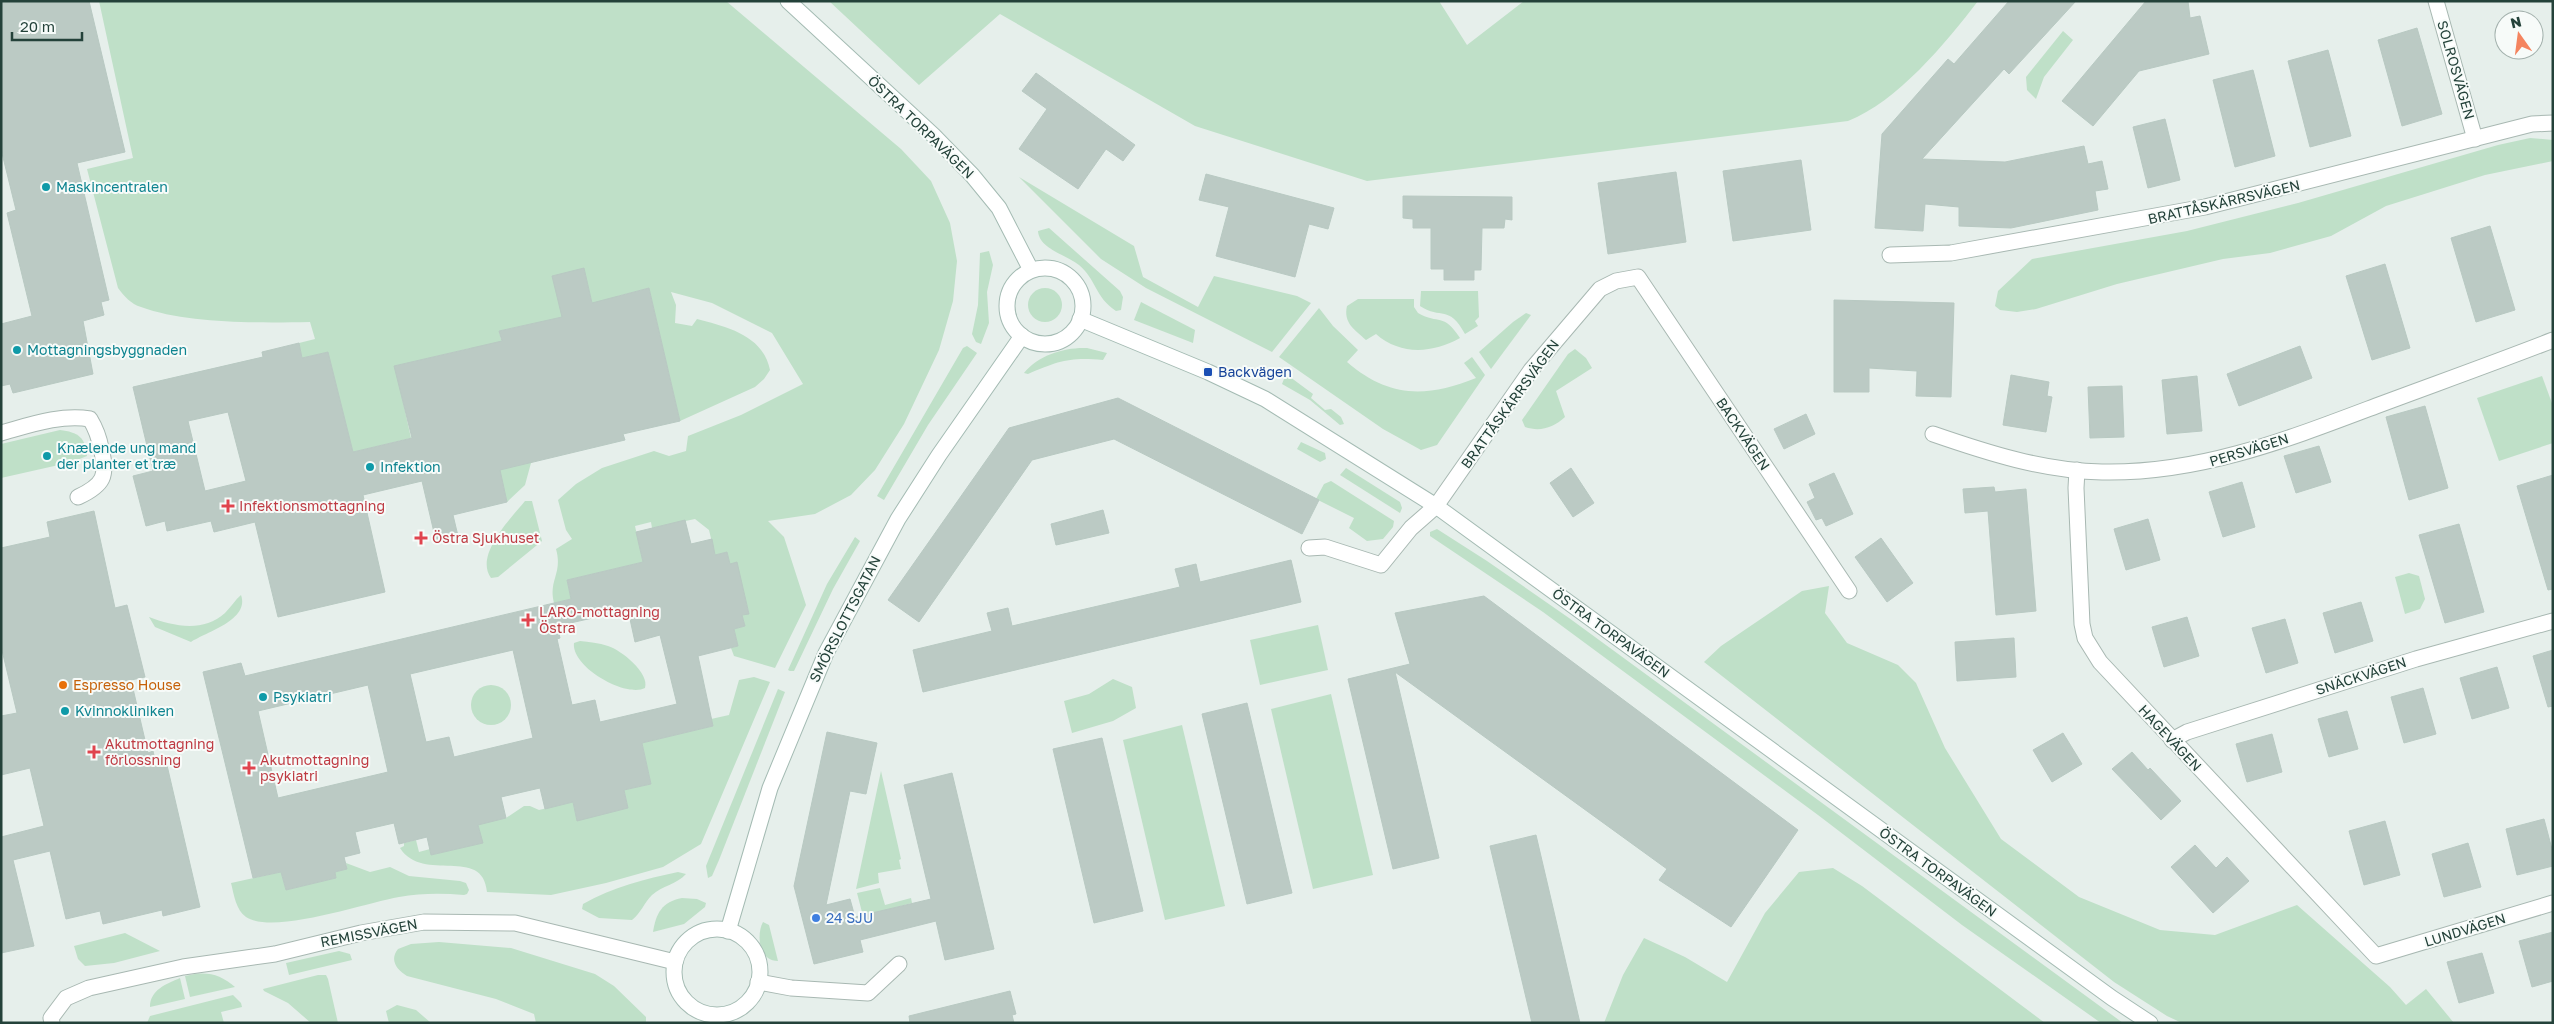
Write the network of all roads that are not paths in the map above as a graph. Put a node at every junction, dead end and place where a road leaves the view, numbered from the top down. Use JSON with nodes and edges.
{"nodes":[{"id":1,"x":788,"y":1,"type":"edge"},
{"id":2,"x":2436,"y":1,"type":"edge"},
{"id":3,"x":2553,"y":123,"type":"edge"},
{"id":4,"x":2475,"y":139,"type":"junction"},
{"id":5,"x":1890,"y":255,"type":"dead end"},
{"id":6,"x":1031,"y":270,"type":"junction"},
{"id":7,"x":1638,"y":277,"type":"joint"},
{"id":8,"x":1080,"y":319,"type":"junction"},
{"id":9,"x":1022,"y":336,"type":"junction"},
{"id":10,"x":2553,"y":340,"type":"edge"},
{"id":11,"x":1,"y":432,"type":"edge"},
{"id":12,"x":1933,"y":434,"type":"dead end"},
{"id":13,"x":2078,"y":470,"type":"junction"},
{"id":14,"x":78,"y":497,"type":"dead end"},
{"id":15,"x":1436,"y":506,"type":"junction"},
{"id":16,"x":1309,"y":548,"type":"dead end"},
{"id":17,"x":1849,"y":591,"type":"dead end"},
{"id":18,"x":2553,"y":621,"type":"edge"},
{"id":19,"x":2172,"y":740,"type":"junction"},
{"id":20,"x":2553,"y":903,"type":"edge"},
{"id":21,"x":728,"y":931,"type":"junction"},
{"id":22,"x":2376,"y":956,"type":"joint"},
{"id":23,"x":675,"y":962,"type":"junction"},
{"id":24,"x":899,"y":964,"type":"dead end"},
{"id":25,"x":758,"y":982,"type":"junction"},
{"id":26,"x":711,"y":1019,"type":"edge"},
{"id":27,"x":52,"y":1023,"type":"edge"},
{"id":28,"x":2150,"y":1023,"type":"edge"}],
"edges":[{"from":1,"to":6,"type":"street","name":"ÖSTRA TORPAVÄGEN"},
{"from":2,"to":4,"type":"street","name":"SOLROSVÄGEN"},
{"from":3,"to":4,"type":"street","name":"BRATTÅSKÄRRSVÄGEN"},
{"from":4,"to":5,"type":"street","name":"BRATTÅSKÄRRSVÄGEN"},
{"from":6,"to":8,"type":"street"},
{"from":6,"to":9,"type":"street"},
{"from":7,"to":15,"type":"street","name":"BRATTÅSKÄRRSVÄGEN"},
{"from":7,"to":17,"type":"street","name":"BACKVÄGEN"},
{"from":8,"to":9,"type":"street"},
{"from":8,"to":15,"type":"street","name":"ÖSTRA TORPAVÄGEN"},
{"from":9,"to":21,"type":"street","name":"SMÖRSLOTTSGATAN"},
{"from":10,"to":13,"type":"street","name":"PERSVÄGEN"},
{"from":11,"to":14,"type":"street"},
{"from":12,"to":13,"type":"street","name":"PERSVÄGEN"},
{"from":13,"to":19,"type":"street","name":"HAGEVÄGEN"},
{"from":15,"to":16,"type":"street"},
{"from":15,"to":28,"type":"street","name":"ÖSTRA TORPAVÄGEN"},
{"from":18,"to":19,"type":"street","name":"SNÄCKVÄGEN"},
{"from":19,"to":22,"type":"street","name":"HAGEVÄGEN"},
{"from":20,"to":22,"type":"street","name":"LUNDVÄGEN"},
{"from":21,"to":23,"type":"street"},
{"from":21,"to":25,"type":"street"},
{"from":23,"to":26,"type":"street"},
{"from":23,"to":27,"type":"street","name":"REMISSVÄGEN"},
{"from":24,"to":25,"type":"street"},
{"from":25,"to":26,"type":"street"}]}
